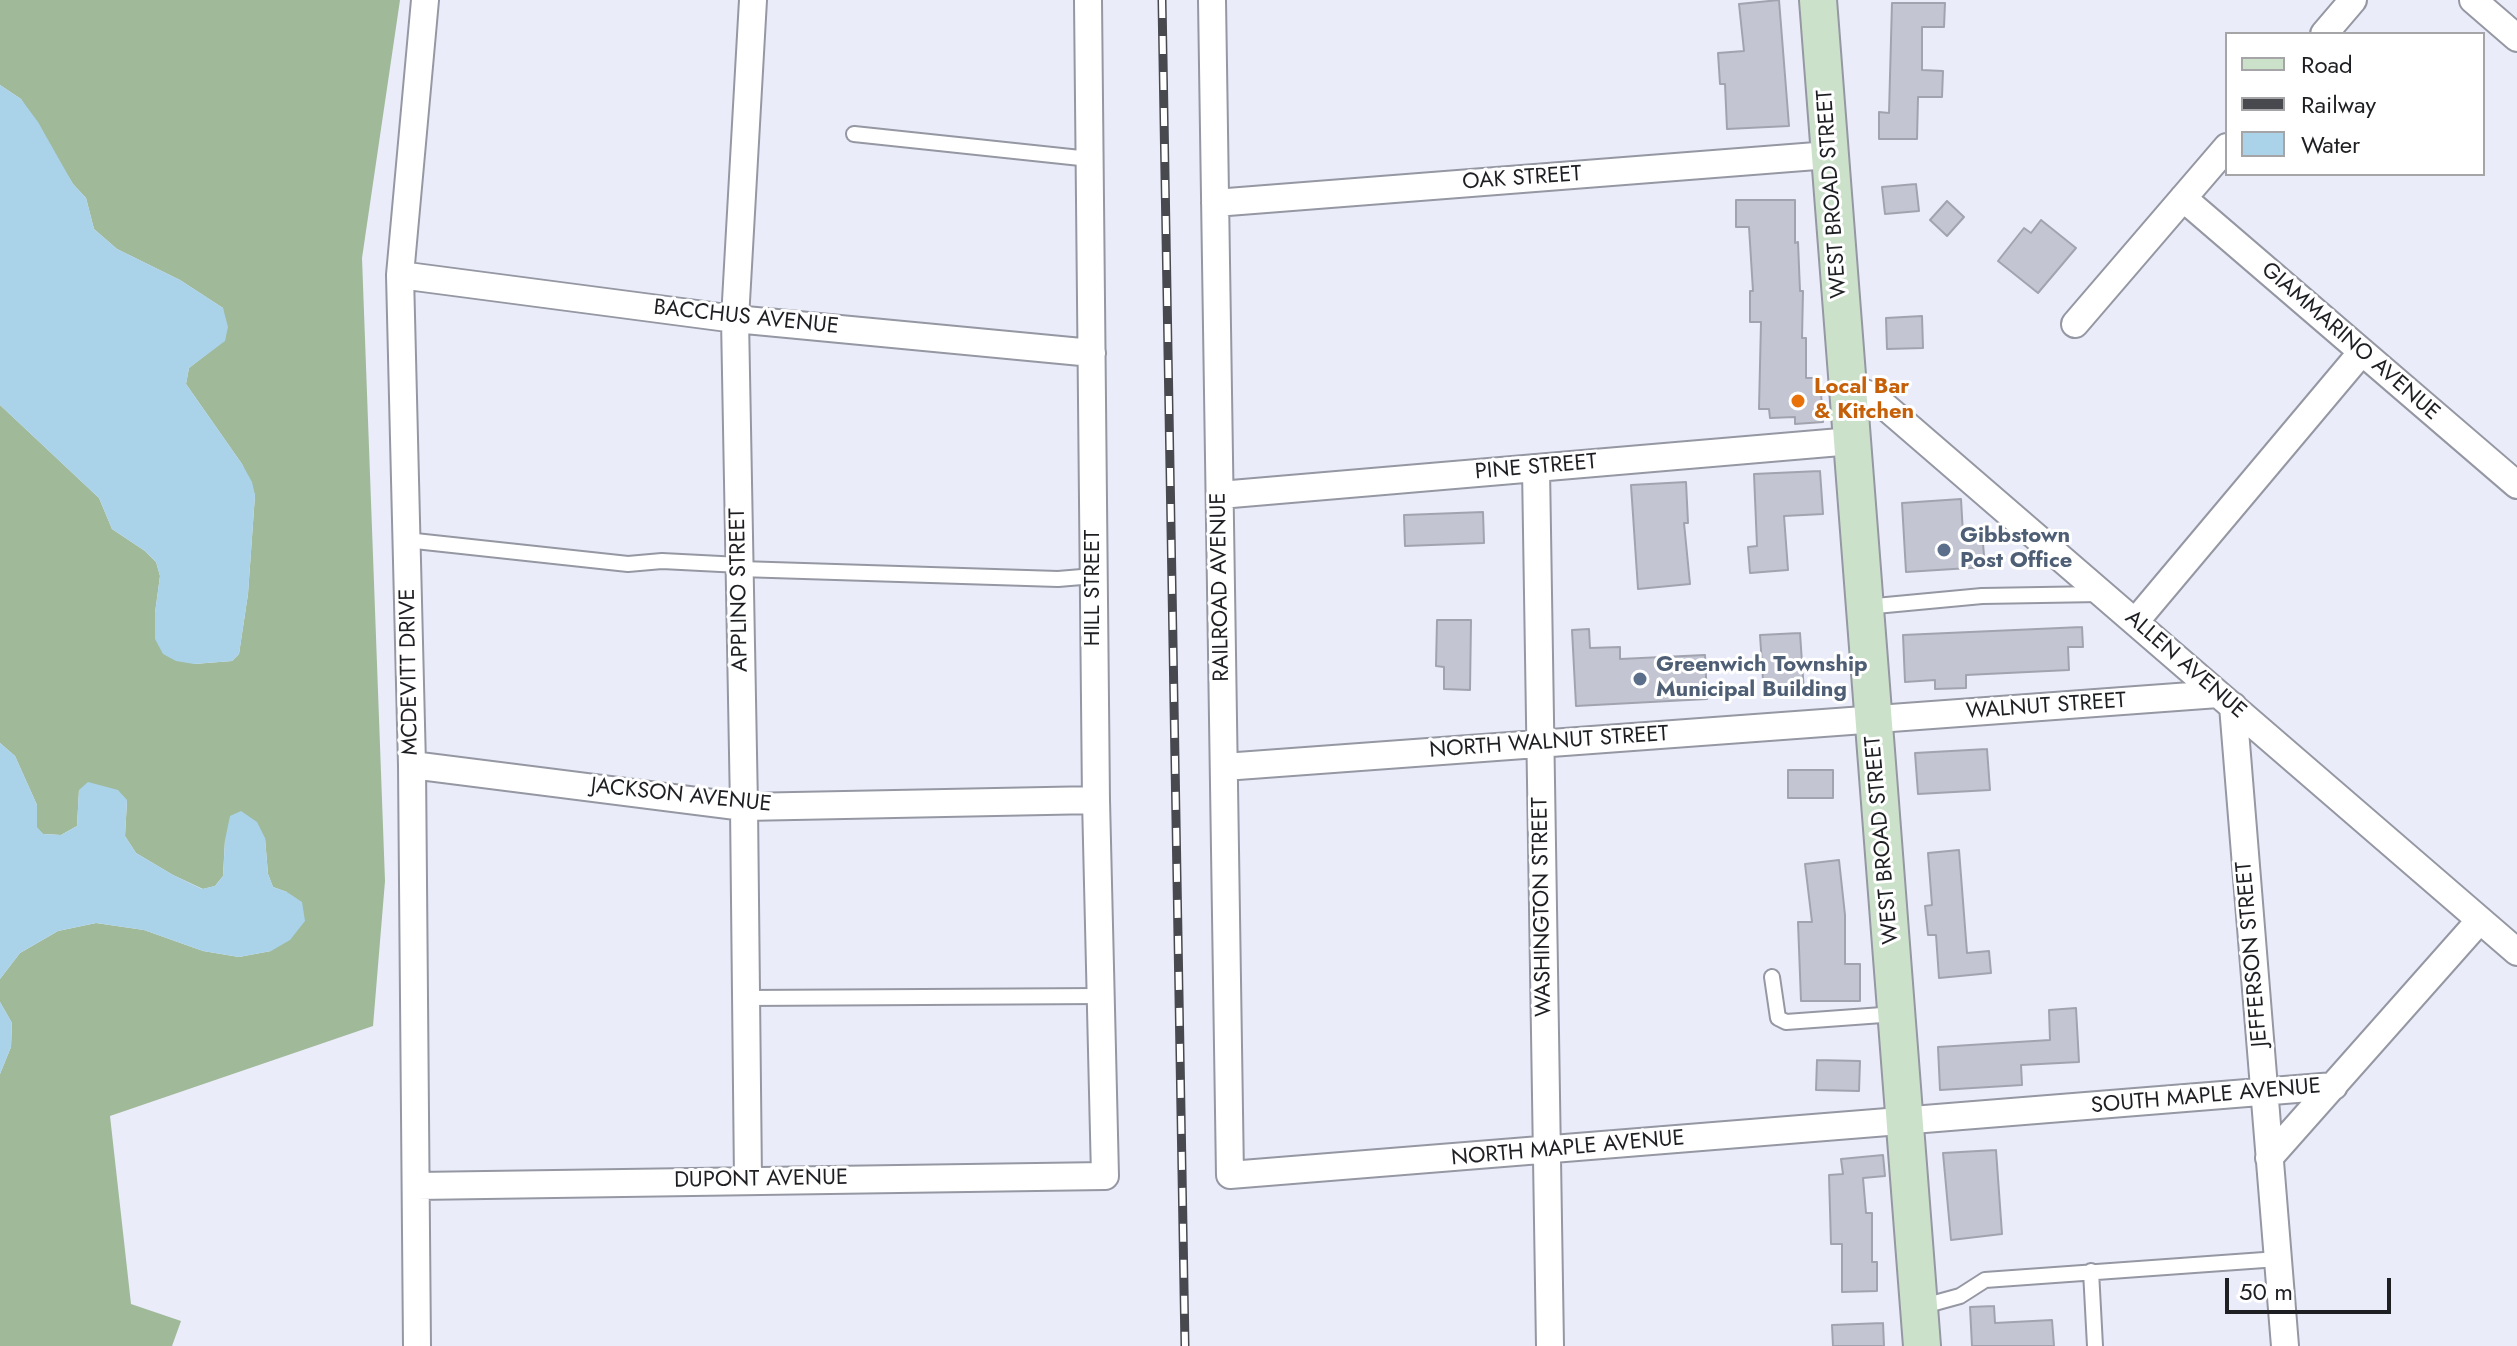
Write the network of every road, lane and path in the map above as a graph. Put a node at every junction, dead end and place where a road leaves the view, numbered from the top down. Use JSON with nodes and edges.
{"nodes":[{"id":1,"x":425,"y":0,"type":"edge"},
{"id":2,"x":753,"y":0,"type":"edge"},
{"id":3,"x":1088,"y":0,"type":"edge"},
{"id":4,"x":1212,"y":0,"type":"edge"},
{"id":5,"x":1818,"y":0,"type":"edge"},
{"id":6,"x":2353,"y":0,"type":"edge"},
{"id":7,"x":2473,"y":0,"type":"edge"},
{"id":8,"x":2326,"y":32,"type":"edge"},
{"id":9,"x":2517,"y":38,"type":"edge"},
{"id":10,"x":854,"y":134,"type":"dead end"},
{"id":11,"x":2225,"y":149,"type":"edge"},
{"id":12,"x":1829,"y":155,"type":"junction"},
{"id":13,"x":1090,"y":159,"type":"junction"},
{"id":14,"x":2183,"y":198,"type":"junction"},
{"id":15,"x":1215,"y":203,"type":"junction"},
{"id":16,"x":400,"y":275,"type":"junction"},
{"id":17,"x":735,"y":319,"type":"junction"},
{"id":18,"x":2075,"y":324,"type":"dead end"},
{"id":19,"x":1092,"y":353,"type":"junction"},
{"id":20,"x":2361,"y":353,"type":"junction"},
{"id":21,"x":1848,"y":387,"type":"junction"},
{"id":22,"x":1852,"y":441,"type":"junction"},
{"id":23,"x":1536,"y":468,"type":"junction"},
{"id":24,"x":2517,"y":485,"type":"edge"},
{"id":25,"x":1220,"y":495,"type":"junction"},
{"id":26,"x":406,"y":540,"type":"junction"},
{"id":27,"x":740,"y":567,"type":"junction"},
{"id":28,"x":1094,"y":576,"type":"junction"},
{"id":29,"x":2103,"y":594,"type":"junction"},
{"id":30,"x":1865,"y":607,"type":"junction"},
{"id":31,"x":2135,"y":622,"type":"junction"},
{"id":32,"x":2226,"y":700,"type":"junction"},
{"id":33,"x":1873,"y":719,"type":"junction"},
{"id":34,"x":1540,"y":744,"type":"junction"},
{"id":35,"x":412,"y":765,"type":"junction"},
{"id":36,"x":1224,"y":767,"type":"junction"},
{"id":37,"x":1096,"y":800,"type":"junction"},
{"id":38,"x":744,"y":807,"type":"junction"},
{"id":39,"x":2480,"y":920,"type":"junction"},
{"id":40,"x":2517,"y":952,"type":"edge"},
{"id":41,"x":1772,"y":977,"type":"dead end"},
{"id":42,"x":1101,"y":996,"type":"junction"},
{"id":43,"x":746,"y":998,"type":"junction"},
{"id":44,"x":1897,"y":1014,"type":"junction"},
{"id":45,"x":2334,"y":1086,"type":"junction"},
{"id":46,"x":2264,"y":1092,"type":"junction"},
{"id":47,"x":1905,"y":1122,"type":"junction"},
{"id":48,"x":1547,"y":1151,"type":"junction"},
{"id":49,"x":2269,"y":1158,"type":"junction"},
{"id":50,"x":1230,"y":1175,"type":"joint"},
{"id":51,"x":1105,"y":1176,"type":"joint"},
{"id":52,"x":748,"y":1180,"type":"junction"},
{"id":53,"x":417,"y":1186,"type":"junction"},
{"id":54,"x":2278,"y":1259,"type":"junction"},
{"id":55,"x":2091,"y":1271,"type":"junction"},
{"id":56,"x":1919,"y":1307,"type":"junction"},
{"id":57,"x":417,"y":1346,"type":"edge"},
{"id":58,"x":1550,"y":1346,"type":"edge"},
{"id":59,"x":1922,"y":1346,"type":"edge"},
{"id":60,"x":2095,"y":1346,"type":"edge"},
{"id":61,"x":2285,"y":1346,"type":"edge"}],
"edges":[{"from":1,"to":16,"type":"street","name":"MCDEVITT DRIVE"},
{"from":2,"to":17,"type":"street","name":"APPLINO STREET"},
{"from":3,"to":13,"type":"street","name":"HILL STREET"},
{"from":4,"to":15,"type":"street","name":"RAILROAD AVENUE"},
{"from":5,"to":12,"type":"main road","name":"WEST BROAD STREET"},
{"from":6,"to":8,"type":"street"},
{"from":7,"to":9,"type":"street"},
{"from":10,"to":13,"type":"lane"},
{"from":11,"to":14,"type":"street"},
{"from":12,"to":15,"type":"street","name":"OAK STREET"},
{"from":12,"to":21,"type":"main road","name":"WEST BROAD STREET"},
{"from":13,"to":19,"type":"street","name":"HILL STREET"},
{"from":14,"to":18,"type":"street"},
{"from":14,"to":20,"type":"street","name":"GIAMMARINO AVENUE"},
{"from":15,"to":25,"type":"street","name":"RAILROAD AVENUE"},
{"from":16,"to":17,"type":"street","name":"BACCHUS AVENUE"},
{"from":16,"to":26,"type":"street","name":"MCDEVITT DRIVE"},
{"from":17,"to":19,"type":"street","name":"BACCHUS AVENUE"},
{"from":17,"to":27,"type":"street","name":"APPLINO STREET"},
{"from":19,"to":28,"type":"street","name":"HILL STREET"},
{"from":20,"to":24,"type":"street","name":"GIAMMARINO AVENUE"},
{"from":20,"to":31,"type":"street"},
{"from":21,"to":22,"type":"main road","name":"WEST BROAD STREET"},
{"from":21,"to":29,"type":"street","name":"ALLEN AVENUE"},
{"from":22,"to":23,"type":"street","name":"PINE STREET"},
{"from":22,"to":30,"type":"main road","name":"WEST BROAD STREET"},
{"from":23,"to":25,"type":"street","name":"PINE STREET"},
{"from":23,"to":34,"type":"street","name":"WASHINGTON STREET"},
{"from":25,"to":36,"type":"street","name":"RAILROAD AVENUE"},
{"from":26,"to":27,"type":"lane"},
{"from":26,"to":35,"type":"street","name":"MCDEVITT DRIVE"},
{"from":27,"to":28,"type":"lane"},
{"from":27,"to":38,"type":"street","name":"APPLINO STREET"},
{"from":28,"to":37,"type":"street","name":"HILL STREET"},
{"from":29,"to":30,"type":"lane"},
{"from":29,"to":31,"type":"street","name":"ALLEN AVENUE"},
{"from":30,"to":33,"type":"main road","name":"WEST BROAD STREET"},
{"from":31,"to":32,"type":"street","name":"ALLEN AVENUE"},
{"from":32,"to":33,"type":"street","name":"WALNUT STREET"},
{"from":32,"to":39,"type":"street","name":"ALLEN AVENUE"},
{"from":32,"to":46,"type":"street","name":"JEFFERSON STREET"},
{"from":33,"to":34,"type":"street","name":"NORTH WALNUT STREET"},
{"from":33,"to":44,"type":"main road","name":"WEST BROAD STREET"},
{"from":34,"to":36,"type":"street","name":"NORTH WALNUT STREET"},
{"from":34,"to":48,"type":"street","name":"WASHINGTON STREET"},
{"from":35,"to":38,"type":"street","name":"JACKSON AVENUE"},
{"from":35,"to":53,"type":"street","name":"MCDEVITT DRIVE"},
{"from":36,"to":50,"type":"street","name":"RAILROAD AVENUE"},
{"from":37,"to":38,"type":"street","name":"JACKSON AVENUE"},
{"from":37,"to":42,"type":"street","name":"HILL STREET"},
{"from":38,"to":43,"type":"street","name":"APPLINO STREET"},
{"from":39,"to":40,"type":"street","name":"ALLEN AVENUE"},
{"from":39,"to":45,"type":"street","name":"SOUTH MAPLE AVENUE"},
{"from":41,"to":44,"type":"lane"},
{"from":42,"to":43,"type":"lane"},
{"from":42,"to":51,"type":"street","name":"HILL STREET"},
{"from":43,"to":52,"type":"street","name":"APPLINO STREET"},
{"from":44,"to":47,"type":"main road","name":"WEST BROAD STREET"},
{"from":45,"to":46,"type":"street","name":"SOUTH MAPLE AVENUE"},
{"from":45,"to":49,"type":"street"},
{"from":46,"to":47,"type":"street","name":"SOUTH MAPLE AVENUE"},
{"from":46,"to":49,"type":"street","name":"JEFFERSON STREET"},
{"from":47,"to":48,"type":"street","name":"NORTH MAPLE AVENUE"},
{"from":47,"to":56,"type":"main road","name":"WEST BROAD STREET"},
{"from":48,"to":50,"type":"street","name":"NORTH MAPLE AVENUE"},
{"from":48,"to":58,"type":"street","name":"WASHINGTON STREET"},
{"from":49,"to":54,"type":"street","name":"JEFFERSON STREET"},
{"from":51,"to":52,"type":"street","name":"DUPONT AVENUE"},
{"from":52,"to":53,"type":"street","name":"DUPONT AVENUE"},
{"from":53,"to":57,"type":"street","name":"MCDEVITT DRIVE"},
{"from":54,"to":55,"type":"lane"},
{"from":54,"to":61,"type":"street","name":"JEFFERSON STREET"},
{"from":55,"to":56,"type":"lane"},
{"from":55,"to":60,"type":"lane"},
{"from":56,"to":59,"type":"main road","name":"WEST BROAD STREET"}]}
